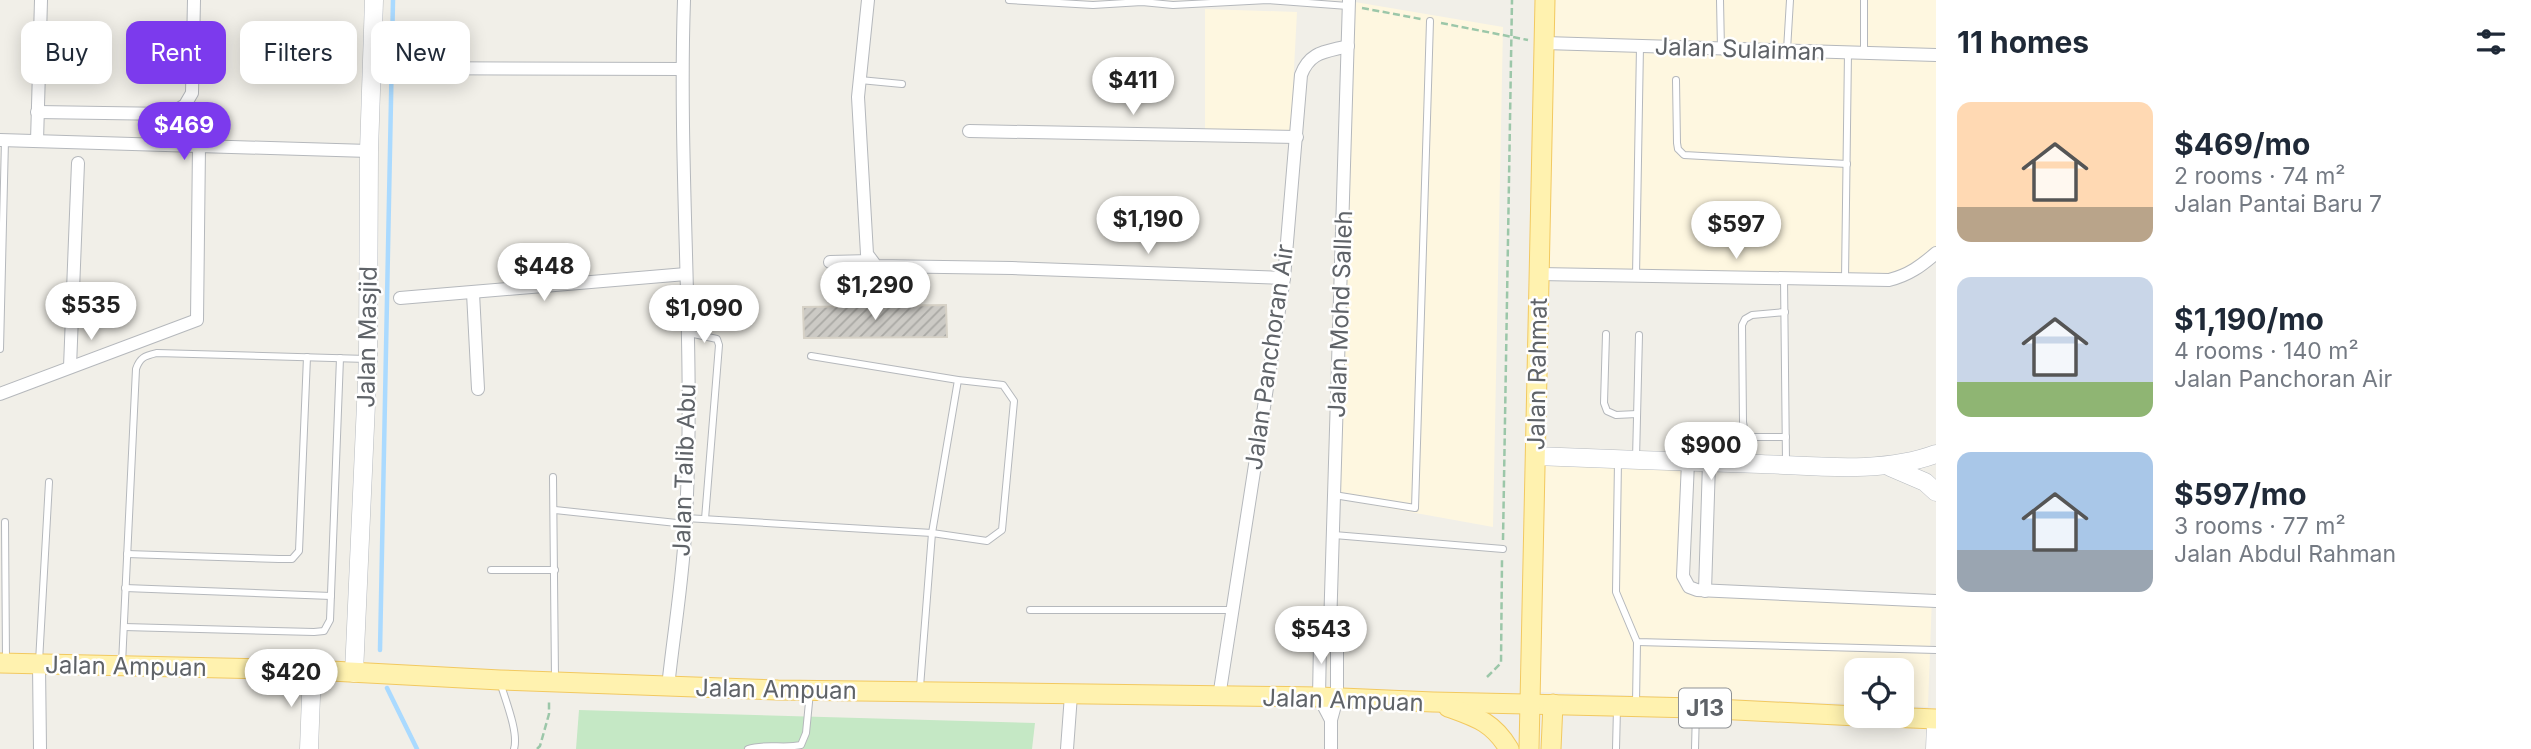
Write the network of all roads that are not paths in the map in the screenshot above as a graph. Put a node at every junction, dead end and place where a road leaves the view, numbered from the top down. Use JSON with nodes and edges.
{"nodes":[{"id":1,"x":41,"y":0,"type":"edge"},
{"id":2,"x":194,"y":0,"type":"edge"},
{"id":3,"x":374,"y":0,"type":"edge"},
{"id":4,"x":684,"y":0,"type":"edge"},
{"id":5,"x":868,"y":0,"type":"edge"},
{"id":6,"x":1009,"y":0,"type":"edge"},
{"id":7,"x":1545,"y":0,"type":"edge"},
{"id":8,"x":1720,"y":0,"type":"edge"},
{"id":9,"x":1790,"y":0,"type":"edge"},
{"id":10,"x":1864,"y":0,"type":"edge"},
{"id":11,"x":1115,"y":1,"type":"edge"},
{"id":12,"x":1349,"y":3,"type":"edge"},
{"id":13,"x":376,"y":21,"type":"edge"},
{"id":14,"x":1430,"y":21,"type":"road end"},
{"id":15,"x":1545,"y":43,"type":"junction"},
{"id":16,"x":1348,"y":46,"type":"junction"},
{"id":17,"x":1640,"y":46,"type":"junction"},
{"id":18,"x":1721,"y":48,"type":"junction"},
{"id":19,"x":1787,"y":51,"type":"junction"},
{"id":20,"x":1848,"y":52,"type":"junction"},
{"id":21,"x":1864,"y":53,"type":"junction"},
{"id":22,"x":1936,"y":55,"type":"edge"},
{"id":23,"x":470,"y":67,"type":"edge"},
{"id":24,"x":682,"y":69,"type":"junction"},
{"id":25,"x":860,"y":80,"type":"junction"},
{"id":26,"x":1676,"y":80,"type":"dead end"},
{"id":27,"x":378,"y":84,"type":"edge"},
{"id":28,"x":902,"y":84,"type":"dead end"},
{"id":29,"x":37,"y":113,"type":"junction"},
{"id":30,"x":969,"y":131,"type":"dead end"},
{"id":31,"x":1297,"y":136,"type":"junction"},
{"id":32,"x":2,"y":140,"type":"edge"},
{"id":33,"x":37,"y":141,"type":"junction"},
{"id":34,"x":199,"y":146,"type":"junction"},
{"id":35,"x":369,"y":150,"type":"junction"},
{"id":36,"x":78,"y":163,"type":"dead end"},
{"id":37,"x":1847,"y":164,"type":"junction"},
{"id":38,"x":1936,"y":253,"type":"edge"},
{"id":39,"x":871,"y":261,"type":"junction"},
{"id":40,"x":830,"y":262,"type":"dead end"},
{"id":41,"x":686,"y":274,"type":"junction"},
{"id":42,"x":1539,"y":274,"type":"junction"},
{"id":43,"x":1636,"y":276,"type":"junction"},
{"id":44,"x":1284,"y":278,"type":"junction"},
{"id":45,"x":1784,"y":278,"type":"junction"},
{"id":46,"x":1845,"y":279,"type":"junction"},
{"id":47,"x":473,"y":293,"type":"junction"},
{"id":48,"x":400,"y":298,"type":"dead end"},
{"id":49,"x":1785,"y":312,"type":"junction"},
{"id":50,"x":687,"y":333,"type":"junction"},
{"id":51,"x":1606,"y":334,"type":"dead end"},
{"id":52,"x":1639,"y":335,"type":"dead end"},
{"id":53,"x":0,"y":349,"type":"edge"},
{"id":54,"x":811,"y":356,"type":"dead end"},
{"id":55,"x":307,"y":357,"type":"junction"},
{"id":56,"x":340,"y":358,"type":"junction"},
{"id":57,"x":368,"y":359,"type":"junction"},
{"id":58,"x":71,"y":367,"type":"junction"},
{"id":59,"x":958,"y":380,"type":"junction"},
{"id":60,"x":478,"y":389,"type":"dead end"},
{"id":61,"x":0,"y":394,"type":"edge"},
{"id":62,"x":1637,"y":414,"type":"junction"},
{"id":63,"x":1786,"y":437,"type":"junction"},
{"id":64,"x":1936,"y":454,"type":"edge"},
{"id":65,"x":1535,"y":456,"type":"junction"},
{"id":66,"x":1627,"y":460,"type":"junction"},
{"id":67,"x":1688,"y":462,"type":"junction"},
{"id":68,"x":1709,"y":463,"type":"junction"},
{"id":69,"x":1786,"y":465,"type":"junction"},
{"id":70,"x":1887,"y":466,"type":"junction"},
{"id":71,"x":553,"y":477,"type":"dead end"},
{"id":72,"x":49,"y":482,"type":"dead end"},
{"id":73,"x":1936,"y":492,"type":"edge"},
{"id":74,"x":1334,"y":495,"type":"junction"},
{"id":75,"x":555,"y":510,"type":"junction"},
{"id":76,"x":705,"y":519,"type":"junction"},
{"id":77,"x":686,"y":521,"type":"junction"},
{"id":78,"x":5,"y":522,"type":"dead end"},
{"id":79,"x":932,"y":533,"type":"junction"},
{"id":80,"x":1334,"y":536,"type":"junction"},
{"id":81,"x":1503,"y":549,"type":"road end"},
{"id":82,"x":127,"y":554,"type":"junction"},
{"id":83,"x":491,"y":570,"type":"dead end"},
{"id":84,"x":555,"y":570,"type":"junction"},
{"id":85,"x":125,"y":588,"type":"junction"},
{"id":86,"x":1705,"y":591,"type":"junction"},
{"id":87,"x":331,"y":596,"type":"junction"},
{"id":88,"x":1936,"y":601,"type":"edge"},
{"id":89,"x":1030,"y":610,"type":"dead end"},
{"id":90,"x":1233,"y":610,"type":"junction"},
{"id":91,"x":124,"y":627,"type":"junction"},
{"id":92,"x":1330,"y":628,"type":"junction"},
{"id":93,"x":1637,"y":642,"type":"junction"},
{"id":94,"x":1936,"y":650,"type":"edge"},
{"id":95,"x":3,"y":664,"type":"edge"},
{"id":96,"x":39,"y":664,"type":"junction"},
{"id":97,"x":122,"y":666,"type":"junction"},
{"id":98,"x":312,"y":670,"type":"junction"},
{"id":99,"x":354,"y":673,"type":"junction"},
{"id":100,"x":500,"y":680,"type":"junction"},
{"id":101,"x":552,"y":681,"type":"junction"},
{"id":102,"x":668,"y":687,"type":"junction"},
{"id":103,"x":810,"y":690,"type":"junction"},
{"id":104,"x":919,"y":693,"type":"junction"},
{"id":105,"x":1071,"y":695,"type":"junction"},
{"id":106,"x":1219,"y":696,"type":"junction"},
{"id":107,"x":1328,"y":698,"type":"junction"},
{"id":108,"x":1433,"y":702,"type":"junction"},
{"id":109,"x":1530,"y":704,"type":"junction"},
{"id":110,"x":1553,"y":704,"type":"junction"},
{"id":111,"x":1627,"y":706,"type":"junction"},
{"id":112,"x":1696,"y":708,"type":"junction"},
{"id":113,"x":1844,"y":715,"type":"edge"},
{"id":114,"x":1914,"y":720,"type":"edge"},
{"id":115,"x":1936,"y":722,"type":"edge"},
{"id":116,"x":40,"y":749,"type":"edge"},
{"id":117,"x":309,"y":749,"type":"edge"},
{"id":118,"x":514,"y":749,"type":"edge"},
{"id":119,"x":748,"y":749,"type":"edge"},
{"id":120,"x":1067,"y":749,"type":"edge"},
{"id":121,"x":1331,"y":749,"type":"edge"},
{"id":122,"x":1508,"y":749,"type":"edge"},
{"id":123,"x":1529,"y":749,"type":"edge"},
{"id":124,"x":1551,"y":749,"type":"edge"},
{"id":125,"x":1616,"y":749,"type":"edge"},
{"id":126,"x":1695,"y":749,"type":"edge"},
{"id":127,"x":1935,"y":749,"type":"edge"}],
"edges":[{"from":1,"to":29,"type":"street"},
{"from":2,"to":29,"type":"street"},
{"from":3,"to":13,"type":"street","name":"Jalan Masjid"},
{"from":4,"to":24,"type":"street","name":"Jalan Talib Abu"},
{"from":5,"to":25,"type":"street"},
{"from":6,"to":11,"type":"lane"},
{"from":7,"to":15,"type":"main road","name":"Jalan Rahmat"},
{"from":8,"to":18,"type":"lane"},
{"from":9,"to":19,"type":"lane"},
{"from":10,"to":21,"type":"lane"},
{"from":11,"to":12,"type":"lane"},
{"from":12,"to":16,"type":"street","name":"Jalan Mohd Salleh"},
{"from":14,"to":74,"type":"lane"},
{"from":15,"to":17,"type":"street","name":"Jalan Sulaiman"},
{"from":15,"to":42,"type":"main road","name":"Jalan Rahmat"},
{"from":16,"to":31,"type":"street","name":"Jalan Panchoran Air"},
{"from":16,"to":74,"type":"street","name":"Jalan Mohd Salleh"},
{"from":17,"to":18,"type":"street","name":"Jalan Sulaiman"},
{"from":17,"to":43,"type":"lane"},
{"from":18,"to":19,"type":"street","name":"Jalan Sulaiman"},
{"from":19,"to":20,"type":"street","name":"Jalan Sulaiman"},
{"from":20,"to":21,"type":"street","name":"Jalan Sulaiman"},
{"from":20,"to":37,"type":"lane"},
{"from":21,"to":22,"type":"street","name":"Jalan Sulaiman"},
{"from":23,"to":24,"type":"street"},
{"from":24,"to":41,"type":"street","name":"Jalan Talib Abu"},
{"from":25,"to":28,"type":"lane"},
{"from":25,"to":39,"type":"street"},
{"from":26,"to":37,"type":"lane"},
{"from":27,"to":35,"type":"street","name":"Jalan Masjid"},
{"from":29,"to":33,"type":"street"},
{"from":30,"to":31,"type":"street"},
{"from":31,"to":44,"type":"street","name":"Jalan Panchoran Air"},
{"from":32,"to":33,"type":"street"},
{"from":32,"to":53,"type":"lane"},
{"from":33,"to":34,"type":"street"},
{"from":34,"to":35,"type":"street"},
{"from":34,"to":58,"type":"street"},
{"from":35,"to":57,"type":"street","name":"Jalan Masjid"},
{"from":36,"to":58,"type":"street"},
{"from":37,"to":46,"type":"lane"},
{"from":38,"to":46,"type":"street"},
{"from":39,"to":40,"type":"street"},
{"from":39,"to":44,"type":"street"},
{"from":41,"to":47,"type":"street"},
{"from":41,"to":50,"type":"street","name":"Jalan Talib Abu"},
{"from":42,"to":43,"type":"street"},
{"from":42,"to":65,"type":"main road","name":"Jalan Rahmat"},
{"from":43,"to":45,"type":"street"},
{"from":44,"to":90,"type":"street","name":"Jalan Panchoran Air"},
{"from":45,"to":46,"type":"street"},
{"from":45,"to":49,"type":"lane"},
{"from":47,"to":48,"type":"street"},
{"from":47,"to":60,"type":"street"},
{"from":49,"to":63,"type":"lane"},
{"from":49,"to":63,"type":"lane"},
{"from":50,"to":76,"type":"lane"},
{"from":50,"to":77,"type":"street","name":"Jalan Talib Abu"},
{"from":51,"to":62,"type":"lane"},
{"from":52,"to":62,"type":"lane"},
{"from":54,"to":59,"type":"lane"},
{"from":55,"to":56,"type":"lane"},
{"from":55,"to":82,"type":"lane"},
{"from":55,"to":82,"type":"lane"},
{"from":56,"to":57,"type":"lane"},
{"from":56,"to":87,"type":"lane"},
{"from":57,"to":99,"type":"street","name":"Jalan Masjid"},
{"from":58,"to":61,"type":"street"},
{"from":59,"to":79,"type":"lane"},
{"from":59,"to":79,"type":"lane"},
{"from":62,"to":66,"type":"lane"},
{"from":63,"to":69,"type":"lane"},
{"from":64,"to":70,"type":"street"},
{"from":65,"to":66,"type":"street"},
{"from":65,"to":109,"type":"main road","name":"Jalan Rahmat"},
{"from":66,"to":67,"type":"street"},
{"from":66,"to":93,"type":"lane"},
{"from":67,"to":68,"type":"street"},
{"from":67,"to":86,"type":"street"},
{"from":68,"to":69,"type":"street"},
{"from":68,"to":86,"type":"street"},
{"from":69,"to":70,"type":"street"},
{"from":70,"to":73,"type":"street"},
{"from":71,"to":75,"type":"lane"},
{"from":72,"to":96,"type":"lane"},
{"from":74,"to":80,"type":"street","name":"Jalan Mohd Salleh"},
{"from":75,"to":77,"type":"lane"},
{"from":75,"to":84,"type":"lane"},
{"from":76,"to":77,"type":"lane"},
{"from":76,"to":79,"type":"lane"},
{"from":77,"to":102,"type":"street","name":"Jalan Talib Abu"},
{"from":78,"to":95,"type":"lane"},
{"from":79,"to":104,"type":"lane"},
{"from":80,"to":81,"type":"lane"},
{"from":80,"to":92,"type":"street","name":"Jalan Mohd Salleh"},
{"from":82,"to":85,"type":"lane"},
{"from":83,"to":84,"type":"lane"},
{"from":84,"to":101,"type":"lane"},
{"from":85,"to":87,"type":"lane"},
{"from":85,"to":91,"type":"lane"},
{"from":86,"to":88,"type":"street"},
{"from":87,"to":91,"type":"lane"},
{"from":89,"to":90,"type":"lane"},
{"from":90,"to":106,"type":"street","name":"Jalan Panchoran Air"},
{"from":91,"to":97,"type":"lane"},
{"from":92,"to":107,"type":"street"},
{"from":92,"to":107,"type":"street"},
{"from":93,"to":94,"type":"lane"},
{"from":93,"to":111,"type":"lane"},
{"from":95,"to":96,"type":"main road","name":"Jalan Ampuan"},
{"from":96,"to":97,"type":"main road","name":"Jalan Ampuan"},
{"from":96,"to":116,"type":"street"},
{"from":97,"to":98,"type":"main road","name":"Jalan Ampuan"},
{"from":98,"to":99,"type":"main road","name":"Jalan Ampuan"},
{"from":98,"to":117,"type":"street"},
{"from":99,"to":100,"type":"main road","name":"Jalan Ampuan"},
{"from":100,"to":101,"type":"main road","name":"Jalan Ampuan"},
{"from":100,"to":118,"type":"lane"},
{"from":101,"to":102,"type":"main road","name":"Jalan Ampuan"},
{"from":102,"to":103,"type":"main road","name":"Jalan Ampuan"},
{"from":103,"to":104,"type":"main road","name":"Jalan Ampuan"},
{"from":103,"to":119,"type":"lane"},
{"from":104,"to":105,"type":"main road","name":"Jalan Ampuan"},
{"from":105,"to":106,"type":"main road","name":"Jalan Ampuan"},
{"from":105,"to":120,"type":"street"},
{"from":106,"to":107,"type":"main road","name":"Jalan Ampuan"},
{"from":107,"to":108,"type":"main road","name":"Jalan Ampuan"},
{"from":107,"to":121,"type":"street"},
{"from":108,"to":109,"type":"main road","name":"Jalan Ampuan"},
{"from":108,"to":122,"type":"main road"},
{"from":109,"to":110,"type":"main road","name":"Jalan Ampuan","number":"J13"},
{"from":109,"to":123,"type":"main road","name":"Jalan Rahmat"},
{"from":110,"to":111,"type":"main road","number":"J13"},
{"from":110,"to":124,"type":"main road"},
{"from":111,"to":112,"type":"main road","number":"J13"},
{"from":111,"to":125,"type":"lane"},
{"from":112,"to":113,"type":"main road","number":"J13"},
{"from":112,"to":126,"type":"lane"},
{"from":114,"to":115,"type":"main road"},
{"from":115,"to":127,"type":"street"}]}
